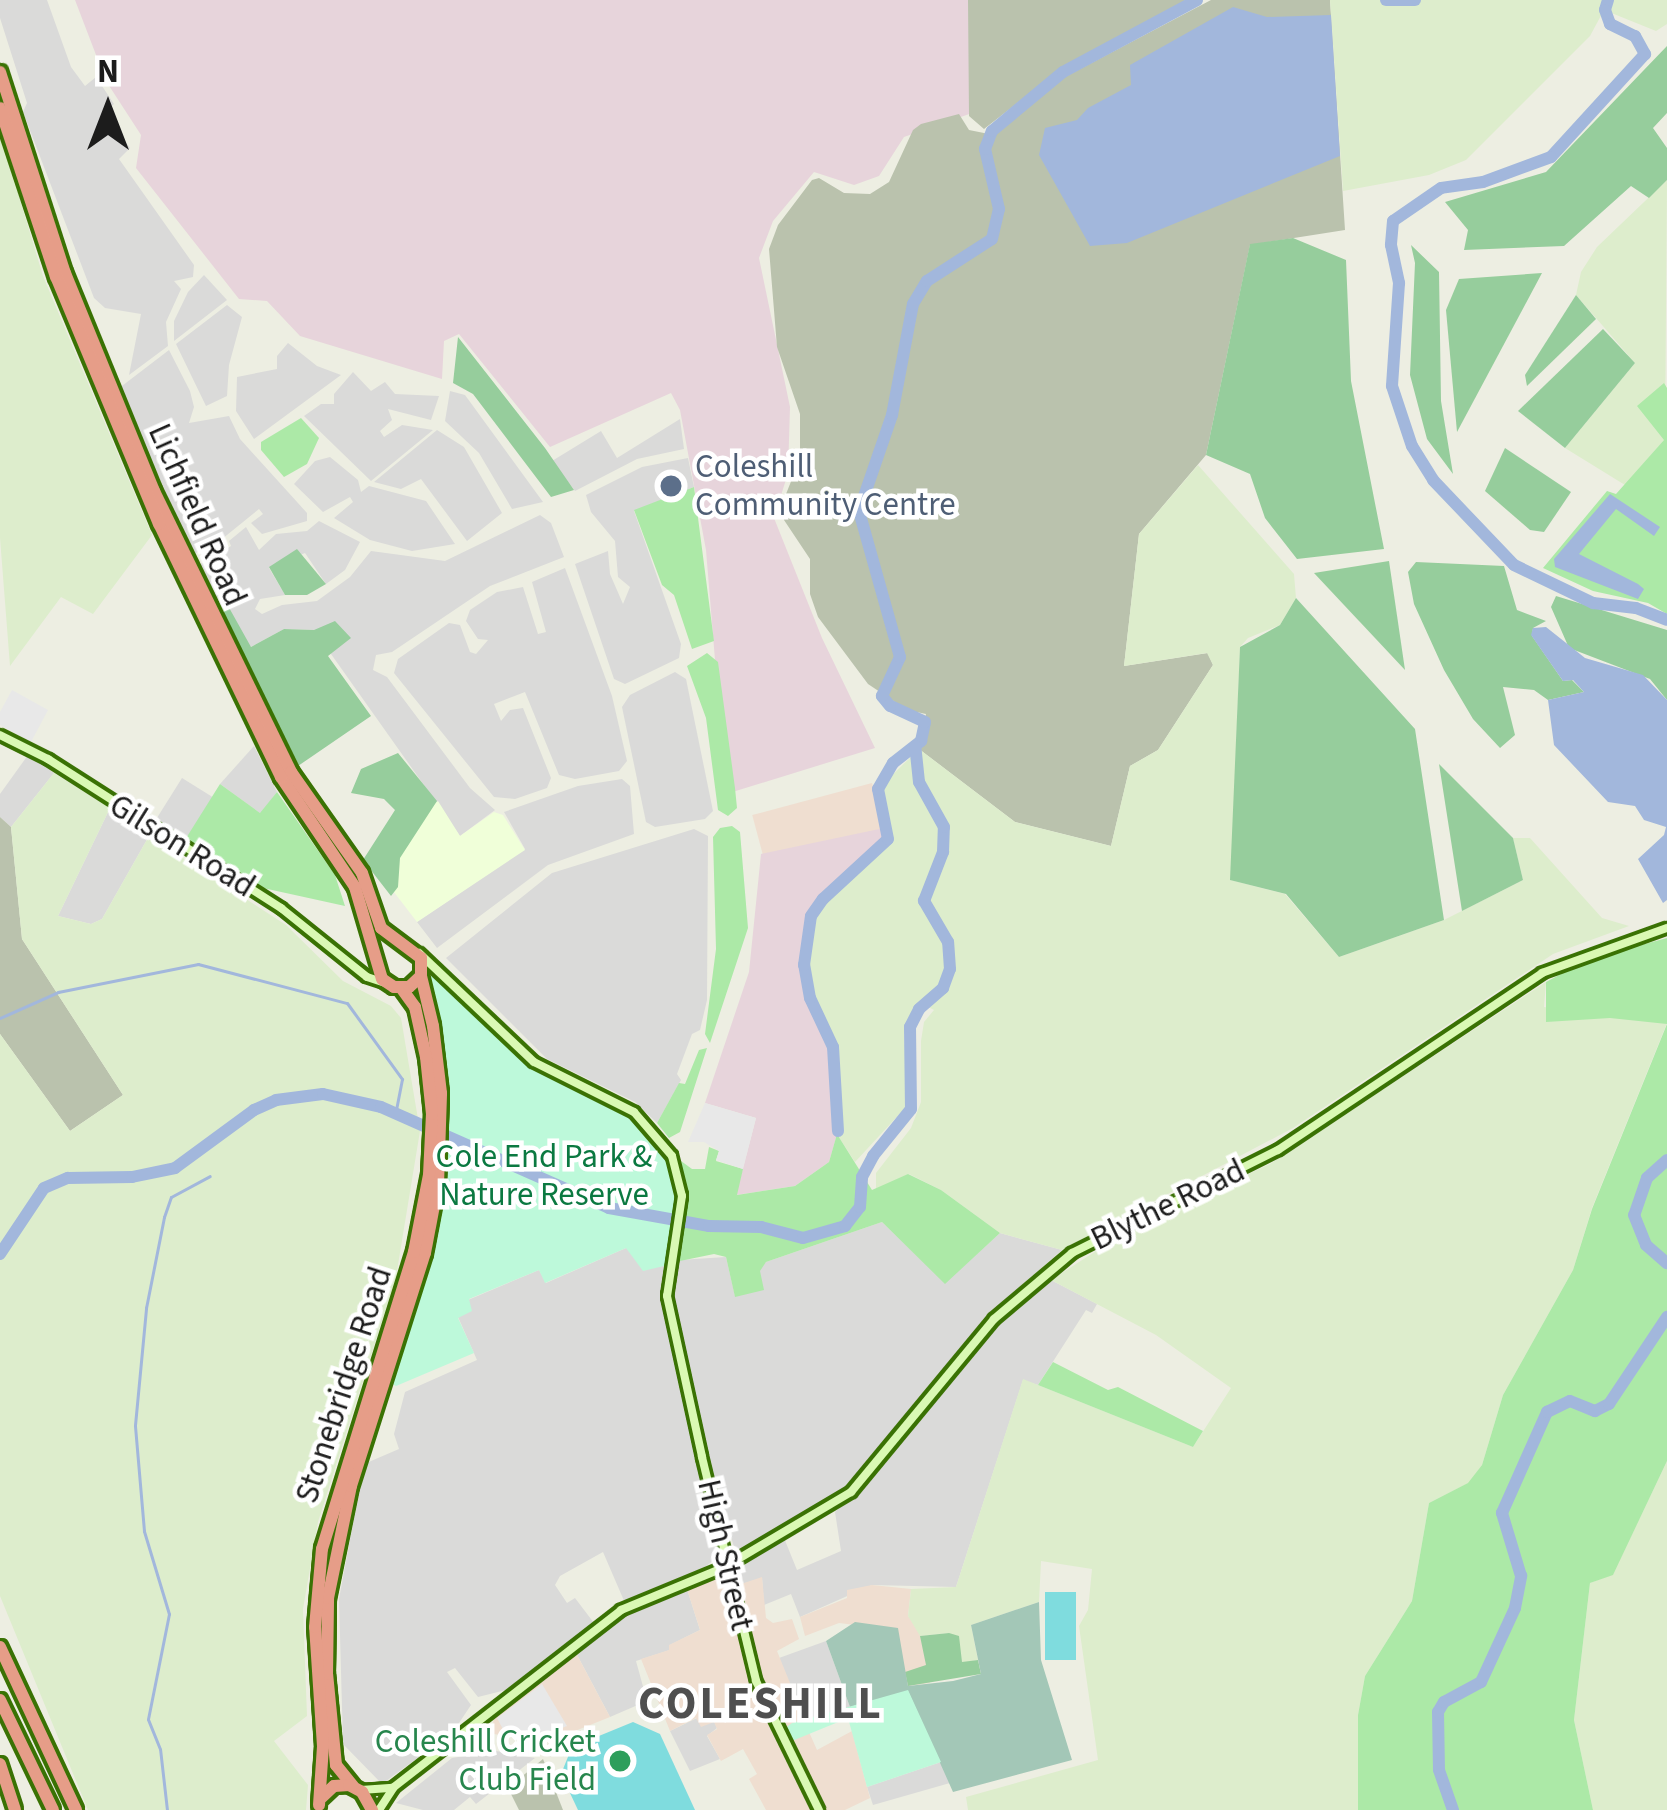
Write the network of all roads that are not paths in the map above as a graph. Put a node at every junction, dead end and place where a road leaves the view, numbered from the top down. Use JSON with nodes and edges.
{"nodes":[{"id":1,"x":0,"y":72,"type":"edge"},
{"id":2,"x":0,"y":109,"type":"edge"},
{"id":3,"x":0,"y":735,"type":"edge"},
{"id":4,"x":1667,"y":928,"type":"edge"},
{"id":5,"x":412,"y":948,"type":"junction"},
{"id":6,"x":379,"y":963,"type":"junction"},
{"id":7,"x":356,"y":968,"type":"junction"},
{"id":8,"x":441,"y":970,"type":"junction"},
{"id":9,"x":421,"y":974,"type":"junction"},
{"id":10,"x":394,"y":986,"type":"junction"},
{"id":11,"x":437,"y":1116,"type":"junction"},
{"id":12,"x":436,"y":1151,"type":"junction"},
{"id":13,"x":667,"y":1287,"type":"joint"},
{"id":14,"x":730,"y":1564,"type":"junction"},
{"id":15,"x":0,"y":1647,"type":"edge"},
{"id":16,"x":0,"y":1700,"type":"edge"},
{"id":17,"x":0,"y":1764,"type":"edge"},
{"id":18,"x":355,"y":1787,"type":"junction"},
{"id":19,"x":394,"y":1787,"type":"junction"},
{"id":20,"x":319,"y":1808,"type":"edge"},
{"id":21,"x":16,"y":1810,"type":"edge"},
{"id":22,"x":53,"y":1810,"type":"edge"},
{"id":23,"x":76,"y":1810,"type":"edge"},
{"id":24,"x":375,"y":1810,"type":"edge"},
{"id":25,"x":818,"y":1810,"type":"edge"}],
"edges":[{"from":1,"to":5,"type":"highway","name":"Lichfield Road"},
{"from":2,"to":6,"type":"highway","name":"Lichfield Road"},
{"from":3,"to":7,"type":"main road","name":"Gilson Road"},
{"from":4,"to":14,"type":"main road","name":"Blythe Road"},
{"from":5,"to":6,"type":"highway"},
{"from":5,"to":8,"type":"main road","name":"Lichfield Road"},
{"from":5,"to":9,"type":"highway","name":"Stonebridge Road"},
{"from":6,"to":7,"type":"main road"},
{"from":6,"to":10,"type":"highway","name":"Lichfield Road"},
{"from":7,"to":10,"type":"main road","name":"Gilson Road"},
{"from":8,"to":9,"type":"main road"},
{"from":8,"to":13,"type":"main road","name":"Lichfield Road"},
{"from":9,"to":10,"type":"highway"},
{"from":9,"to":11,"type":"highway","name":"Stonebridge Road"},
{"from":10,"to":11,"type":"highway","name":"Stonebridge Road"},
{"from":11,"to":12,"type":"highway","name":"Stonebridge Road"},
{"from":12,"to":18,"type":"highway","name":"Stonebridge Road"},
{"from":12,"to":20,"type":"highway","name":"Stonebridge Road"},
{"from":13,"to":14,"type":"main road","name":"High Street"},
{"from":14,"to":19,"type":"main road","name":"Blythe Road"},
{"from":14,"to":25,"type":"main road","name":"High Street"},
{"from":15,"to":23,"type":"highway"},
{"from":16,"to":22,"type":"highway"},
{"from":17,"to":21,"type":"highway"},
{"from":18,"to":19,"type":"main road"},
{"from":18,"to":20,"type":"highway"},
{"from":18,"to":24,"type":"highway","name":"Stonebridge Road"},
{"from":19,"to":24,"type":"main road","name":"Blythe Road"}]}
